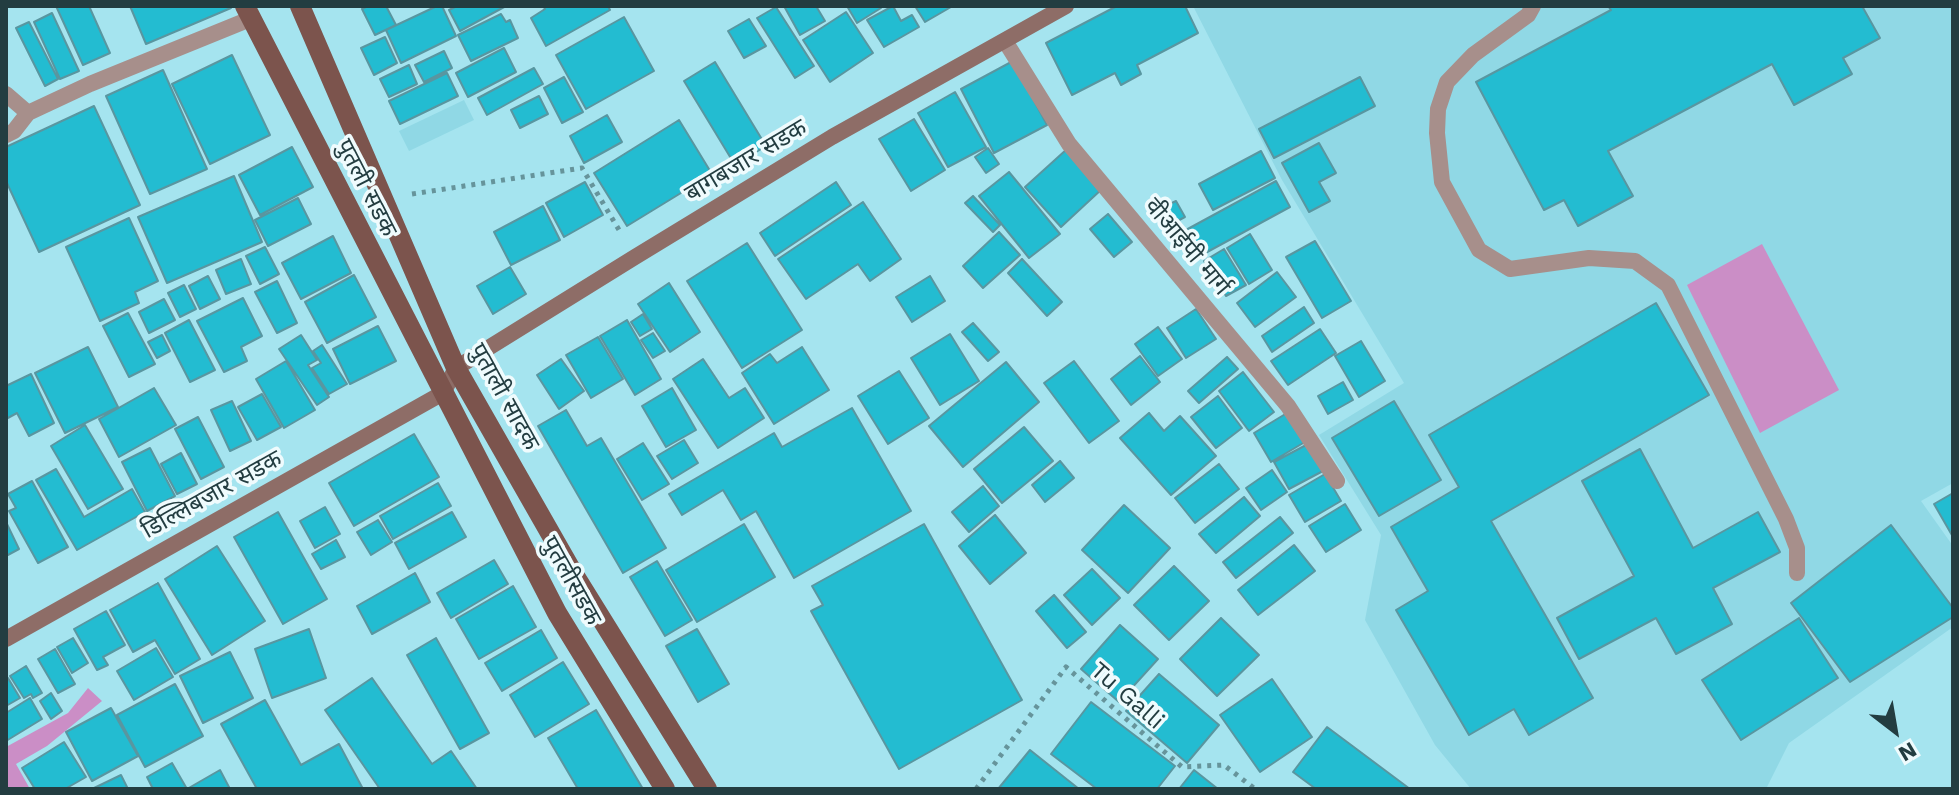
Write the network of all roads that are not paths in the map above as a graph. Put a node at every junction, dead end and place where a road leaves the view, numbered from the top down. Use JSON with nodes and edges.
{"nodes":[{"id":1,"x":300,"y":6,"type":"edge"},
{"id":2,"x":1066,"y":6,"type":"edge"},
{"id":3,"x":1533,"y":6,"type":"edge"},
{"id":4,"x":247,"y":12,"type":"edge"},
{"id":5,"x":1005,"y":41,"type":"junction"},
{"id":6,"x":6,"y":94,"type":"edge"},
{"id":7,"x":28,"y":113,"type":"junction"},
{"id":8,"x":6,"y":135,"type":"edge"},
{"id":9,"x":456,"y":368,"type":"junction"},
{"id":10,"x":443,"y":393,"type":"junction"},
{"id":11,"x":1337,"y":481,"type":"dead end"},
{"id":12,"x":1797,"y":573,"type":"dead end"},
{"id":13,"x":6,"y":639,"type":"edge"},
{"id":14,"x":665,"y":789,"type":"edge"},
{"id":15,"x":707,"y":789,"type":"edge"}],
"edges":[{"from":1,"to":9,"type":"main road","name":"पुताली सादक"},
{"from":2,"to":5,"type":"main road","name":"बागबजार सडक"},
{"from":3,"to":12,"type":"street"},
{"from":4,"to":7,"type":"street"},
{"from":4,"to":10,"type":"main road","name":"पुतली सडक"},
{"from":5,"to":9,"type":"main road","name":"बागबजार सडक"},
{"from":5,"to":11,"type":"street","name":"वीआईपी मार्ग"},
{"from":6,"to":7,"type":"street"},
{"from":7,"to":8,"type":"street"},
{"from":9,"to":10,"type":"main road"},
{"from":9,"to":15,"type":"main road","name":"पुताली सादक"},
{"from":10,"to":13,"type":"main road","name":"डिल्लिबजार सडक"},
{"from":10,"to":14,"type":"main road","name":"पुतलीसडक"}]}
